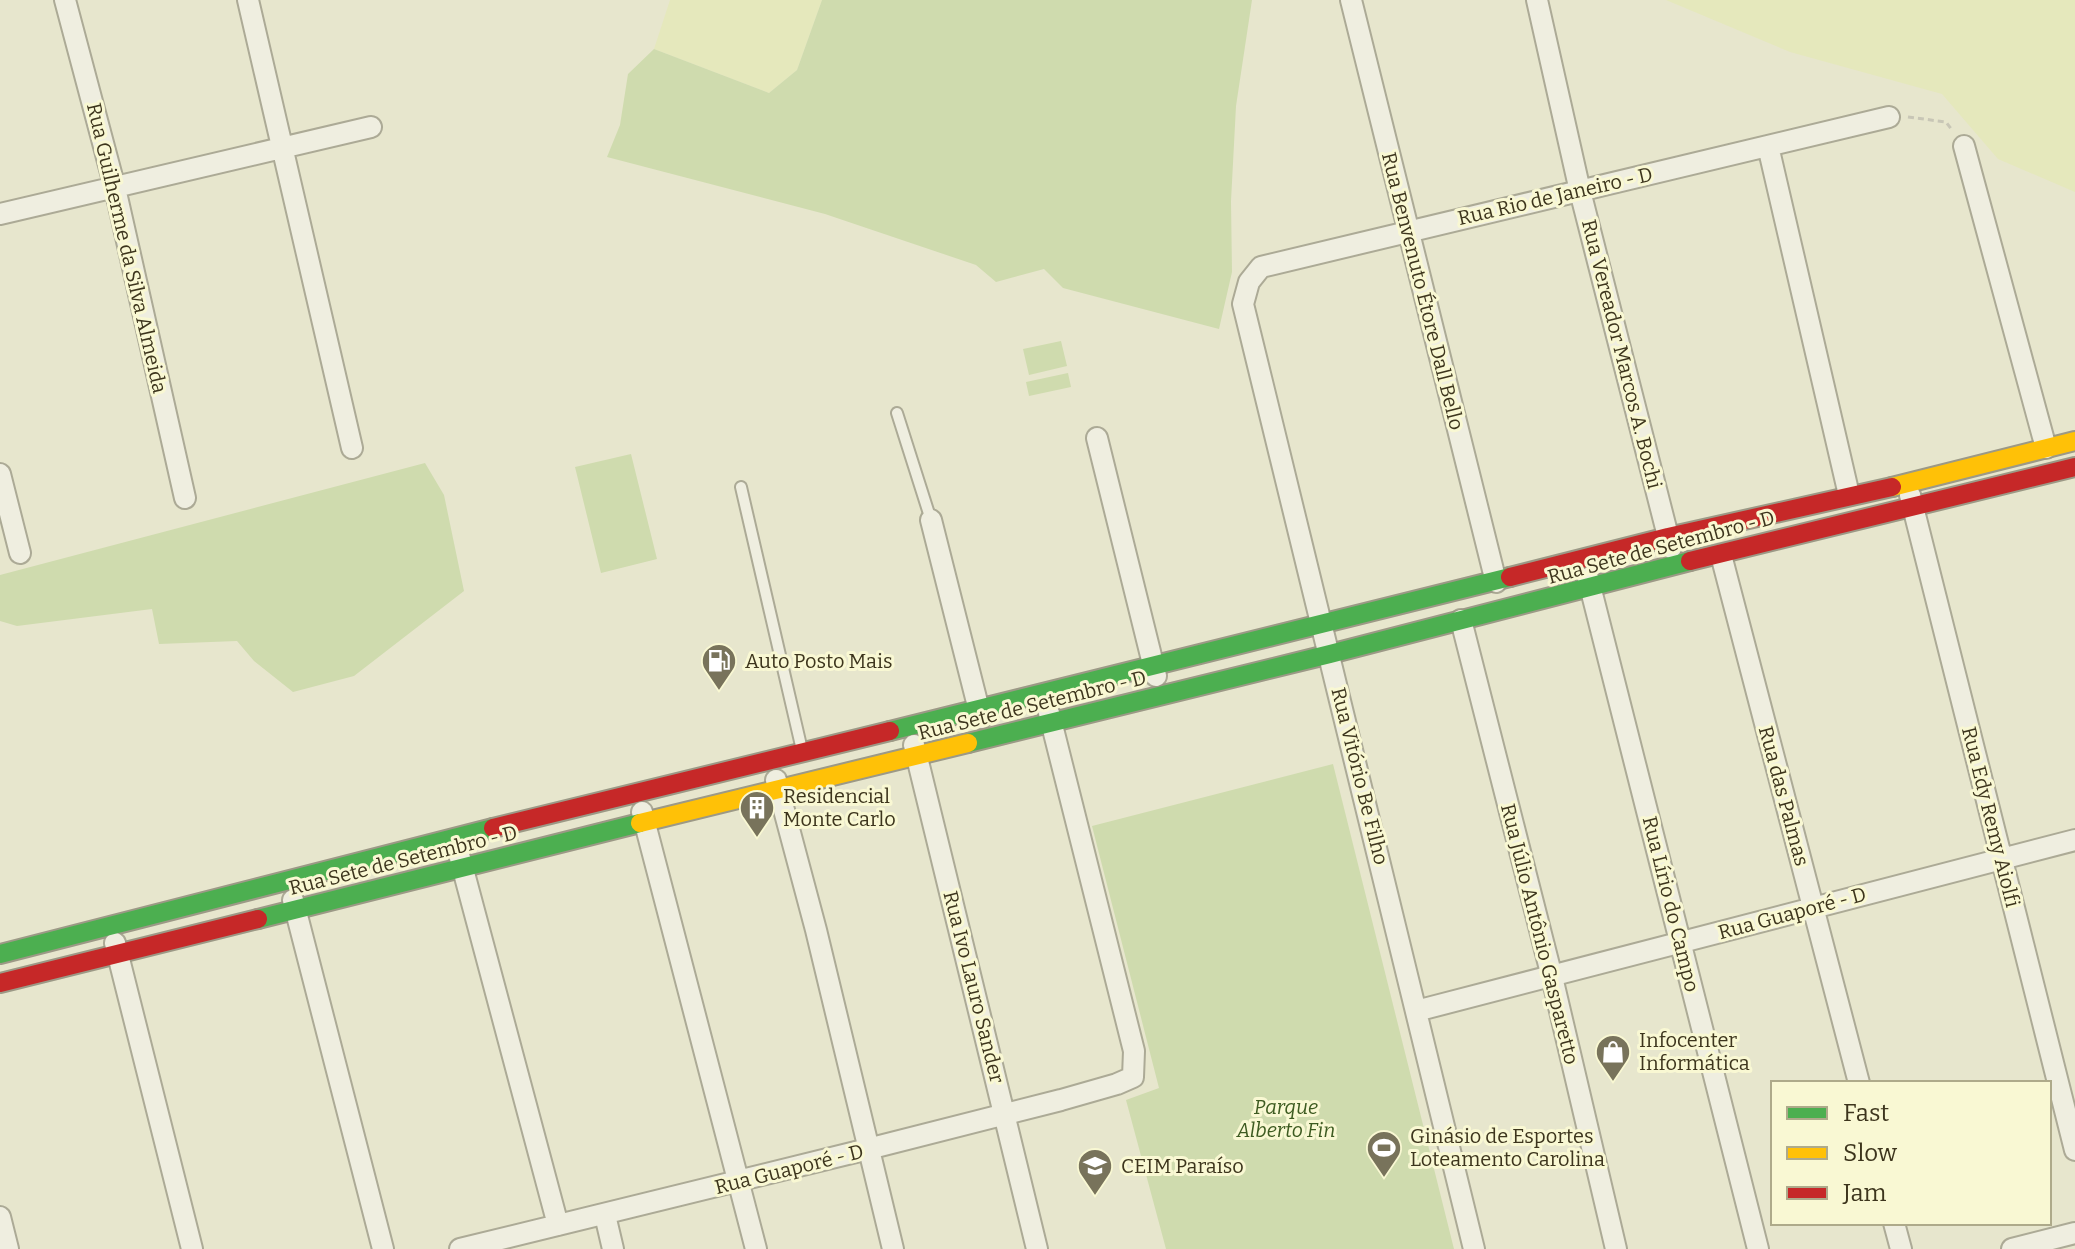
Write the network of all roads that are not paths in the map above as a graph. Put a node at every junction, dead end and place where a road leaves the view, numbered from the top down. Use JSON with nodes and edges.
{"nodes":[{"id":1,"x":65,"y":0,"type":"edge"},
{"id":2,"x":248,"y":0,"type":"edge"},
{"id":3,"x":1351,"y":0,"type":"edge"},
{"id":4,"x":1537,"y":0,"type":"edge"},
{"id":5,"x":1889,"y":117,"type":"road end"},
{"id":6,"x":371,"y":127,"type":"dead end"},
{"id":7,"x":1768,"y":146,"type":"junction"},
{"id":8,"x":1964,"y":146,"type":"road end"},
{"id":9,"x":282,"y":148,"type":"junction"},
{"id":10,"x":115,"y":188,"type":"junction"},
{"id":11,"x":1580,"y":191,"type":"junction"},
{"id":12,"x":0,"y":214,"type":"edge"},
{"id":13,"x":1408,"y":231,"type":"junction"},
{"id":14,"x":1243,"y":304,"type":"joint"},
{"id":15,"x":897,"y":413,"type":"dead end"},
{"id":16,"x":1097,"y":438,"type":"dead end"},
{"id":17,"x":2075,"y":441,"type":"edge"},
{"id":18,"x":352,"y":448,"type":"dead end"},
{"id":19,"x":2046,"y":448,"type":"junction"},
{"id":20,"x":2075,"y":467,"type":"edge"},
{"id":21,"x":0,"y":474,"type":"edge"},
{"id":22,"x":1906,"y":484,"type":"junction"},
{"id":23,"x":741,"y":487,"type":"dead end"},
{"id":24,"x":1849,"y":495,"type":"junction"},
{"id":25,"x":185,"y":498,"type":"dead end"},
{"id":26,"x":1913,"y":506,"type":"junction"},
{"id":27,"x":1790,"y":510,"type":"junction"},
{"id":28,"x":931,"y":520,"type":"joint"},
{"id":29,"x":1797,"y":534,"type":"junction"},
{"id":30,"x":1668,"y":537,"type":"junction"},
{"id":31,"x":20,"y":553,"type":"dead end"},
{"id":32,"x":1721,"y":555,"type":"junction"},
{"id":33,"x":1583,"y":559,"type":"junction"},
{"id":34,"x":1675,"y":567,"type":"junction"},
{"id":35,"x":1496,"y":582,"type":"junction"},
{"id":36,"x":1591,"y":589,"type":"junction"},
{"id":37,"x":1461,"y":620,"type":"junction"},
{"id":38,"x":1322,"y":624,"type":"junction"},
{"id":39,"x":1205,"y":652,"type":"junction"},
{"id":40,"x":1330,"y":654,"type":"junction"},
{"id":41,"x":1153,"y":665,"type":"junction"},
{"id":42,"x":1215,"y":682,"type":"junction"},
{"id":43,"x":1044,"y":693,"type":"junction"},
{"id":44,"x":1162,"y":695,"type":"junction"},
{"id":45,"x":979,"y":708,"type":"junction"},
{"id":46,"x":1052,"y":722,"type":"junction"},
{"id":47,"x":910,"y":726,"type":"junction"},
{"id":48,"x":985,"y":738,"type":"junction"},
{"id":49,"x":803,"y":752,"type":"junction"},
{"id":50,"x":917,"y":757,"type":"junction"},
{"id":51,"x":770,"y":761,"type":"junction"},
{"id":52,"x":779,"y":790,"type":"junction"},
{"id":53,"x":636,"y":792,"type":"junction"},
{"id":54,"x":645,"y":822,"type":"junction"},
{"id":55,"x":456,"y":839,"type":"junction"},
{"id":56,"x":2075,"y":840,"type":"edge"},
{"id":57,"x":2002,"y":858,"type":"junction"},
{"id":58,"x":462,"y":869,"type":"junction"},
{"id":59,"x":288,"y":880,"type":"junction"},
{"id":60,"x":1814,"y":907,"type":"junction"},
{"id":61,"x":295,"y":910,"type":"junction"},
{"id":62,"x":110,"y":925,"type":"junction"},
{"id":63,"x":1681,"y":942,"type":"junction"},
{"id":64,"x":118,"y":952,"type":"junction"},
{"id":65,"x":0,"y":954,"type":"edge"},
{"id":66,"x":1552,"y":977,"type":"junction"},
{"id":67,"x":0,"y":983,"type":"edge"},
{"id":68,"x":1416,"y":1011,"type":"junction"},
{"id":69,"x":1858,"y":1081,"type":"edge"},
{"id":70,"x":1006,"y":1114,"type":"junction"},
{"id":71,"x":868,"y":1149,"type":"junction"},
{"id":72,"x":2075,"y":1150,"type":"edge"},
{"id":73,"x":739,"y":1181,"type":"junction"},
{"id":74,"x":605,"y":1215,"type":"junction"},
{"id":75,"x":0,"y":1217,"type":"edge"},
{"id":76,"x":558,"y":1225,"type":"junction"},
{"id":77,"x":1895,"y":1225,"type":"edge"},
{"id":78,"x":2075,"y":1233,"type":"edge"},
{"id":79,"x":466,"y":1248,"type":"edge"},
{"id":80,"x":8,"y":1249,"type":"edge"},
{"id":81,"x":192,"y":1249,"type":"edge"},
{"id":82,"x":383,"y":1249,"type":"edge"},
{"id":83,"x":613,"y":1249,"type":"edge"},
{"id":84,"x":756,"y":1249,"type":"edge"},
{"id":85,"x":893,"y":1249,"type":"edge"},
{"id":86,"x":1037,"y":1249,"type":"edge"},
{"id":87,"x":1474,"y":1249,"type":"edge"},
{"id":88,"x":1616,"y":1249,"type":"edge"},
{"id":89,"x":1758,"y":1249,"type":"edge"},
{"id":90,"x":1901,"y":1249,"type":"edge"},
{"id":91,"x":2012,"y":1249,"type":"edge"}],
"edges":[{"from":1,"to":10,"type":"street","name":"Rua Guilherme da Silva Almeida"},
{"from":2,"to":9,"type":"street"},
{"from":3,"to":13,"type":"street","name":"Rua Benvenuto Étore Dall Bello"},
{"from":4,"to":11,"type":"street","name":"Rua Vereador Marcos A. Bochi"},
{"from":5,"to":7,"type":"street","name":"Rua Rio de Janeiro - D"},
{"from":6,"to":9,"type":"street"},
{"from":7,"to":11,"type":"street","name":"Rua Rio de Janeiro - D"},
{"from":7,"to":24,"type":"street"},
{"from":8,"to":19,"type":"street"},
{"from":9,"to":10,"type":"street"},
{"from":9,"to":18,"type":"street"},
{"from":10,"to":12,"type":"street"},
{"from":10,"to":25,"type":"street","name":"Rua Guilherme da Silva Almeida"},
{"from":11,"to":13,"type":"street","name":"Rua Rio de Janeiro - D"},
{"from":11,"to":30,"type":"street","name":"Rua Vereador Marcos A. Bochi"},
{"from":13,"to":14,"type":"street","name":"Rua Rio de Janeiro - D"},
{"from":13,"to":35,"type":"street","name":"Rua Benvenuto Étore Dall Bello"},
{"from":14,"to":38,"type":"street","name":"Rua Vitório Be Filho"},
{"from":15,"to":28,"type":"lane"},
{"from":16,"to":41,"type":"street"},
{"from":17,"to":19,"type":"street","name":"Rua Sete de Setembro - D"},
{"from":19,"to":22,"type":"street","name":"Rua Sete de Setembro - D"},
{"from":20,"to":26,"type":"street","name":"Rua Sete de Setembro - D"},
{"from":21,"to":31,"type":"street"},
{"from":22,"to":24,"type":"street","name":"Rua Sete de Setembro - D"},
{"from":22,"to":26,"type":"street","name":"Rua Edy Remy Aiolfi"},
{"from":23,"to":49,"type":"lane"},
{"from":24,"to":27,"type":"street","name":"Rua Sete de Setembro - D"},
{"from":26,"to":29,"type":"street","name":"Rua Sete de Setembro - D"},
{"from":26,"to":57,"type":"street","name":"Rua Edy Remy Aiolfi"},
{"from":27,"to":29,"type":"street"},
{"from":27,"to":30,"type":"street","name":"Rua Sete de Setembro - D"},
{"from":28,"to":45,"type":"street"},
{"from":29,"to":32,"type":"street","name":"Rua Sete de Setembro - D"},
{"from":30,"to":33,"type":"street","name":"Rua Sete de Setembro - D"},
{"from":30,"to":34,"type":"street","name":"Rua Vereador Marcos A. Bochi"},
{"from":32,"to":34,"type":"street","name":"Rua Sete de Setembro - D"},
{"from":32,"to":60,"type":"street","name":"Rua das Palmas"},
{"from":33,"to":35,"type":"street","name":"Rua Sete de Setembro - D"},
{"from":33,"to":36,"type":"street","name":"Rua Lírio do Campo"},
{"from":34,"to":36,"type":"street","name":"Rua Sete de Setembro - D"},
{"from":35,"to":38,"type":"street","name":"Rua Sete de Setembro - D"},
{"from":36,"to":37,"type":"street","name":"Rua Sete de Setembro - D"},
{"from":36,"to":63,"type":"street","name":"Rua Lírio do Campo"},
{"from":37,"to":40,"type":"street","name":"Rua Sete de Setembro - D"},
{"from":37,"to":66,"type":"street","name":"Rua Júlio Antônio Gasparetto"},
{"from":38,"to":39,"type":"street","name":"Rua Sete de Setembro - D"},
{"from":38,"to":40,"type":"street","name":"Rua Vitório Be Filho"},
{"from":39,"to":41,"type":"street","name":"Rua Sete de Setembro - D"},
{"from":39,"to":42,"type":"street"},
{"from":40,"to":42,"type":"street","name":"Rua Sete de Setembro - D"},
{"from":40,"to":68,"type":"street","name":"Rua Vitório Be Filho"},
{"from":41,"to":43,"type":"street","name":"Rua Sete de Setembro - D"},
{"from":41,"to":44,"type":"street"},
{"from":42,"to":44,"type":"street","name":"Rua Sete de Setembro - D"},
{"from":43,"to":45,"type":"street","name":"Rua Sete de Setembro - D"},
{"from":43,"to":46,"type":"street"},
{"from":44,"to":46,"type":"street","name":"Rua Sete de Setembro - D"},
{"from":45,"to":47,"type":"street","name":"Rua Sete de Setembro - D"},
{"from":45,"to":48,"type":"street"},
{"from":46,"to":48,"type":"street","name":"Rua Sete de Setembro - D"},
{"from":46,"to":70,"type":"street","name":"Rua Guaporé - D"},
{"from":47,"to":49,"type":"street","name":"Rua Sete de Setembro - D"},
{"from":47,"to":50,"type":"street","name":"Rua Ivo Lauro Sander"},
{"from":48,"to":50,"type":"street","name":"Rua Sete de Setembro - D"},
{"from":49,"to":51,"type":"street","name":"Rua Sete de Setembro - D"},
{"from":50,"to":52,"type":"street","name":"Rua Sete de Setembro - D"},
{"from":50,"to":70,"type":"street","name":"Rua Ivo Lauro Sander"},
{"from":51,"to":52,"type":"street"},
{"from":51,"to":53,"type":"street","name":"Rua Sete de Setembro - D"},
{"from":52,"to":54,"type":"street","name":"Rua Sete de Setembro - D"},
{"from":52,"to":71,"type":"street"},
{"from":53,"to":54,"type":"street"},
{"from":53,"to":55,"type":"street","name":"Rua Sete de Setembro - D"},
{"from":54,"to":58,"type":"street","name":"Rua Sete de Setembro - D"},
{"from":54,"to":73,"type":"street"},
{"from":55,"to":58,"type":"street"},
{"from":55,"to":59,"type":"street","name":"Rua Sete de Setembro - D"},
{"from":56,"to":57,"type":"street","name":"Rua Guaporé - D"},
{"from":57,"to":60,"type":"street","name":"Rua Guaporé - D"},
{"from":57,"to":72,"type":"street","name":"Rua Edy Remy Aiolfi"},
{"from":58,"to":61,"type":"street","name":"Rua Sete de Setembro - D"},
{"from":58,"to":76,"type":"street"},
{"from":59,"to":61,"type":"street"},
{"from":59,"to":62,"type":"street","name":"Rua Sete de Setembro - D"},
{"from":60,"to":63,"type":"street","name":"Rua Guaporé - D"},
{"from":60,"to":69,"type":"street","name":"Rua das Palmas"},
{"from":61,"to":64,"type":"street","name":"Rua Sete de Setembro - D"},
{"from":61,"to":82,"type":"street"},
{"from":62,"to":64,"type":"street"},
{"from":62,"to":65,"type":"street","name":"Rua Sete de Setembro - D"},
{"from":63,"to":66,"type":"street","name":"Rua Guaporé - D"},
{"from":63,"to":89,"type":"street","name":"Rua Lírio do Campo"},
{"from":64,"to":67,"type":"street","name":"Rua Sete de Setembro - D"},
{"from":64,"to":81,"type":"street"},
{"from":66,"to":68,"type":"street","name":"Rua Guaporé - D"},
{"from":66,"to":88,"type":"street","name":"Rua Júlio Antônio Gasparetto"},
{"from":68,"to":87,"type":"street","name":"Rua Vitório Be Filho"},
{"from":70,"to":71,"type":"street","name":"Rua Guaporé - D"},
{"from":70,"to":86,"type":"street","name":"Rua Ivo Lauro Sander"},
{"from":71,"to":73,"type":"street","name":"Rua Guaporé - D"},
{"from":71,"to":85,"type":"street"},
{"from":73,"to":74,"type":"street","name":"Rua Guaporé - D"},
{"from":73,"to":84,"type":"street"},
{"from":74,"to":76,"type":"street","name":"Rua Guaporé - D"},
{"from":74,"to":83,"type":"street"},
{"from":75,"to":80,"type":"street"},
{"from":76,"to":79,"type":"street","name":"Rua Guaporé - D"},
{"from":77,"to":90,"type":"street"},
{"from":78,"to":91,"type":"street"}]}
